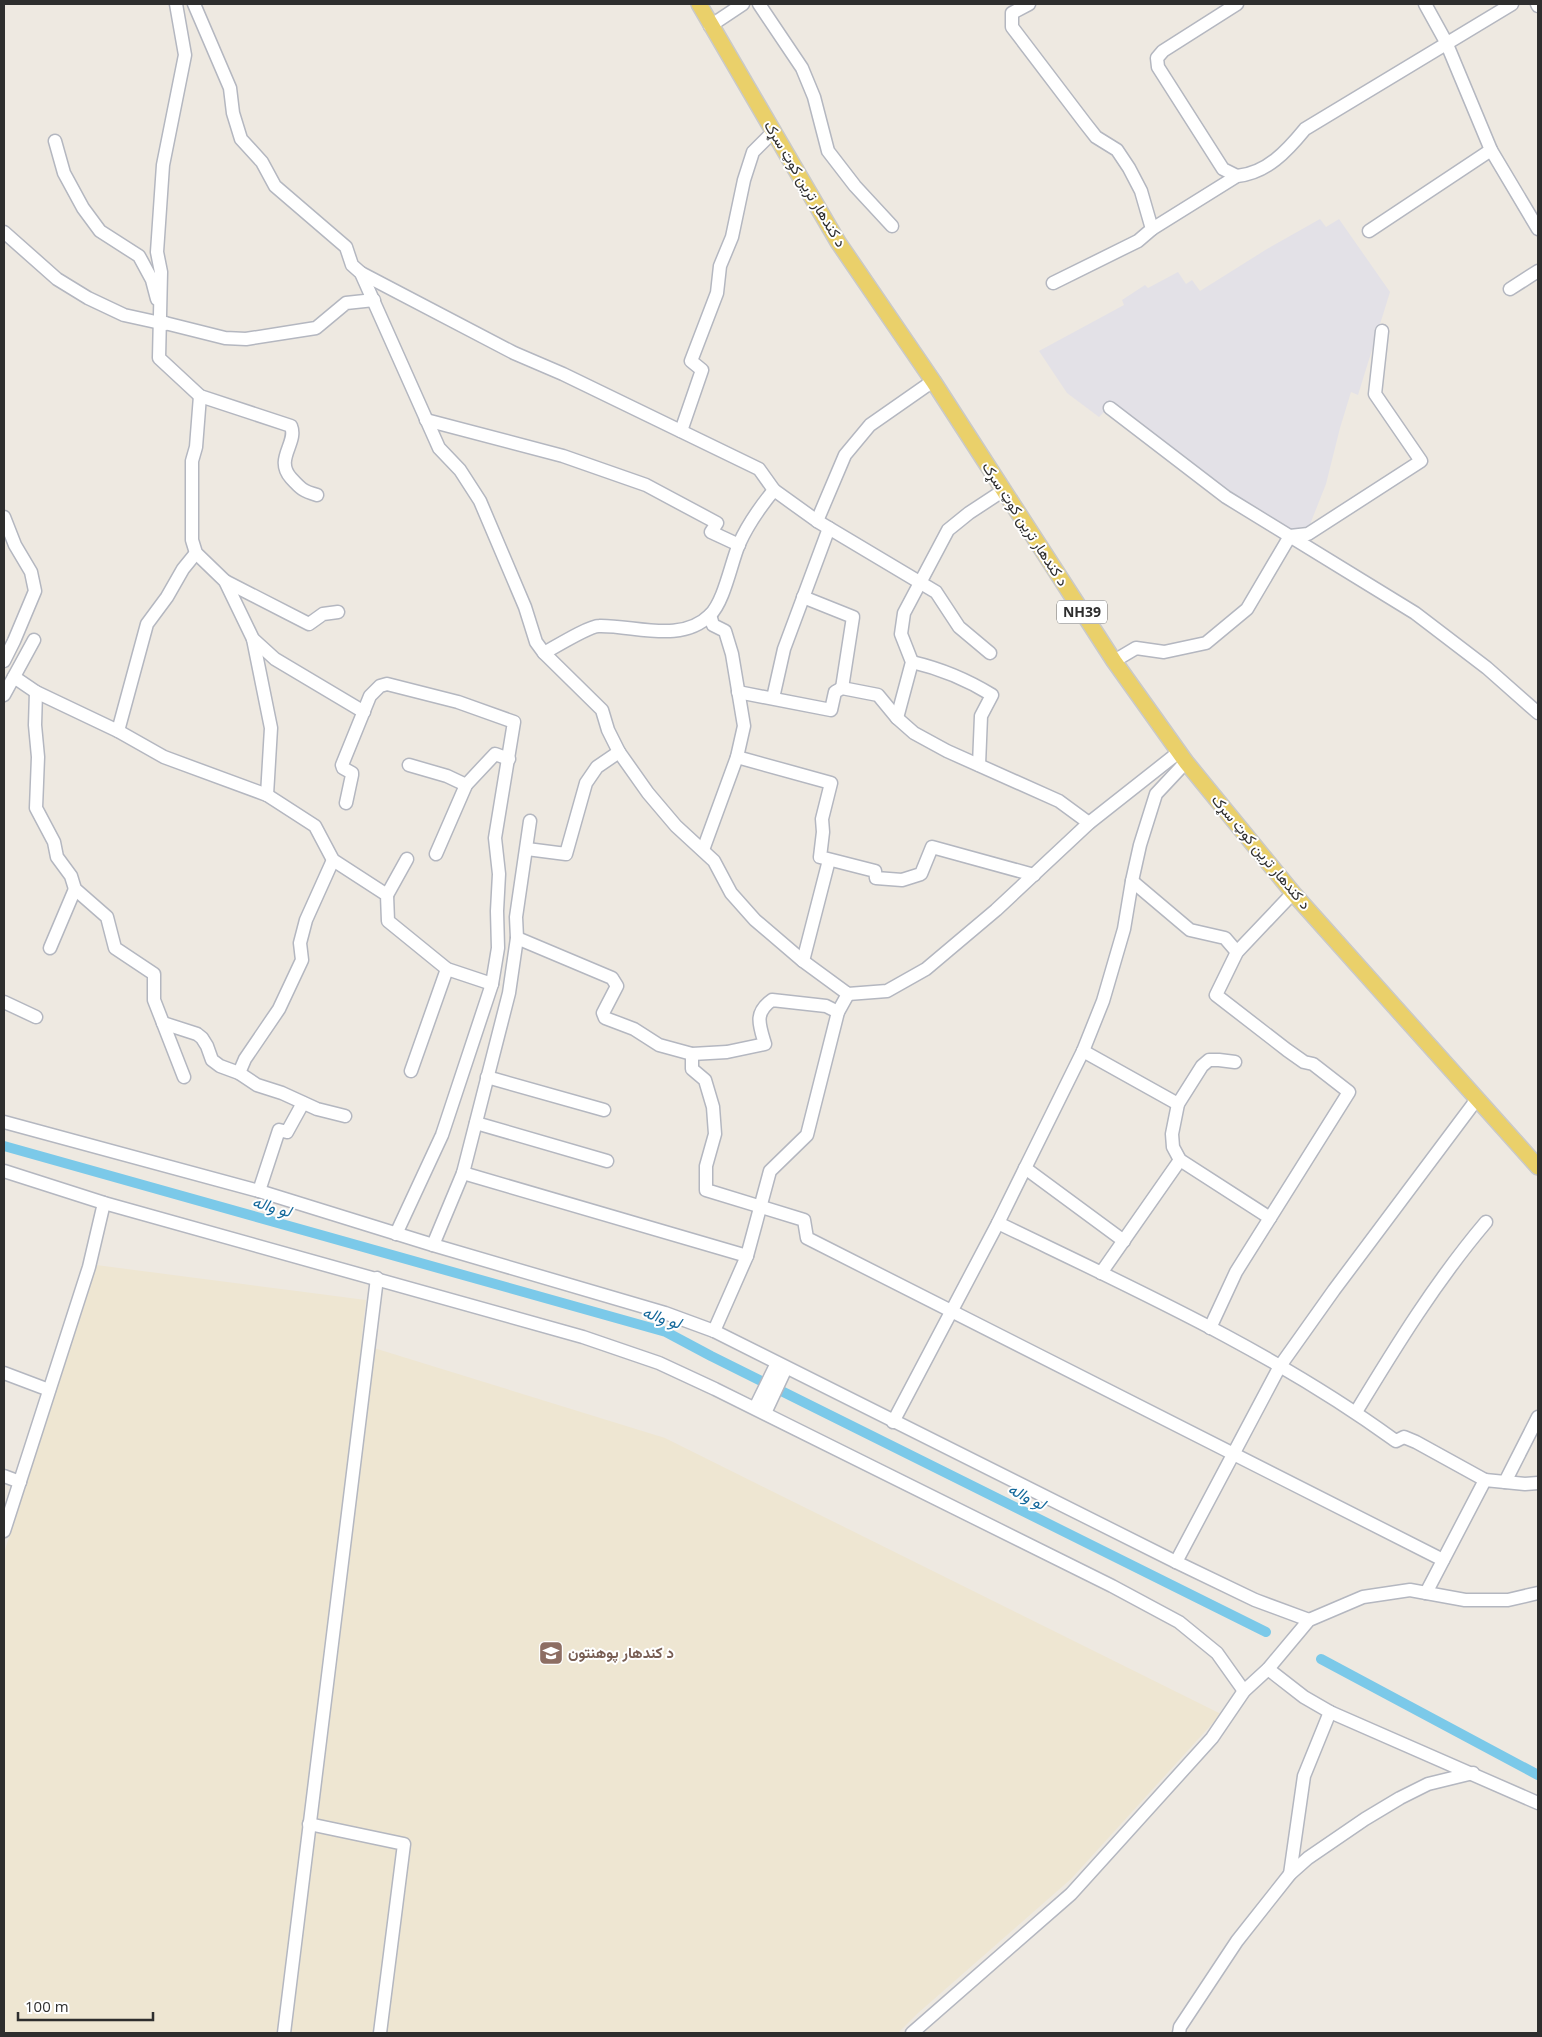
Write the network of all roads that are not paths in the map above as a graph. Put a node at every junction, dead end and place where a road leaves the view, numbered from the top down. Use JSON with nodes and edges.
{"nodes":[{"id":1,"x":176,"y":4,"type":"edge"},
{"id":2,"x":194,"y":4,"type":"edge"},
{"id":3,"x":698,"y":4,"type":"edge"},
{"id":4,"x":743,"y":4,"type":"edge"},
{"id":5,"x":759,"y":4,"type":"edge"},
{"id":6,"x":1029,"y":4,"type":"edge"},
{"id":7,"x":1237,"y":4,"type":"edge"},
{"id":8,"x":1425,"y":4,"type":"edge"},
{"id":9,"x":1512,"y":4,"type":"edge"},
{"id":10,"x":710,"y":26,"type":"junction"},
{"id":11,"x":1446,"y":42,"type":"junction"},
{"id":12,"x":773,"y":132,"type":"junction"},
{"id":13,"x":55,"y":141,"type":"dead end"},
{"id":14,"x":1491,"y":150,"type":"junction"},
{"id":15,"x":1237,"y":176,"type":"junction"},
{"id":16,"x":892,"y":226,"type":"dead end"},
{"id":17,"x":1152,"y":229,"type":"junction"},
{"id":18,"x":1538,"y":229,"type":"edge"},
{"id":19,"x":1369,"y":231,"type":"dead end"},
{"id":20,"x":4,"y":232,"type":"edge"},
{"id":21,"x":1538,"y":271,"type":"edge"},
{"id":22,"x":361,"y":273,"type":"junction"},
{"id":23,"x":1053,"y":283,"type":"dead end"},
{"id":24,"x":1510,"y":289,"type":"dead end"},
{"id":25,"x":374,"y":300,"type":"junction"},
{"id":26,"x":161,"y":322,"type":"junction"},
{"id":27,"x":1382,"y":331,"type":"dead end"},
{"id":28,"x":934,"y":381,"type":"junction"},
{"id":29,"x":200,"y":396,"type":"junction"},
{"id":30,"x":1110,"y":408,"type":"dead end"},
{"id":31,"x":426,"y":420,"type":"junction"},
{"id":32,"x":681,"y":431,"type":"junction"},
{"id":33,"x":774,"y":490,"type":"junction"},
{"id":34,"x":1004,"y":490,"type":"junction"},
{"id":35,"x":317,"y":495,"type":"dead end"},
{"id":36,"x":4,"y":517,"type":"edge"},
{"id":37,"x":817,"y":521,"type":"junction"},
{"id":38,"x":828,"y":528,"type":"junction"},
{"id":39,"x":1290,"y":536,"type":"junction"},
{"id":40,"x":739,"y":545,"type":"junction"},
{"id":41,"x":196,"y":554,"type":"junction"},
{"id":42,"x":225,"y":582,"type":"junction"},
{"id":43,"x":919,"y":582,"type":"junction"},
{"id":44,"x":803,"y":597,"type":"junction"},
{"id":45,"x":338,"y":612,"type":"dead end"},
{"id":46,"x":712,"y":620,"type":"junction"},
{"id":47,"x":253,"y":639,"type":"junction"},
{"id":48,"x":34,"y":640,"type":"dead end"},
{"id":49,"x":544,"y":653,"type":"junction"},
{"id":50,"x":990,"y":654,"type":"dead end"},
{"id":51,"x":1114,"y":660,"type":"junction"},
{"id":52,"x":4,"y":661,"type":"edge"},
{"id":53,"x":912,"y":662,"type":"junction"},
{"id":54,"x":14,"y":677,"type":"junction"},
{"id":55,"x":842,"y":688,"type":"junction"},
{"id":56,"x":36,"y":692,"type":"junction"},
{"id":57,"x":738,"y":692,"type":"junction"},
{"id":58,"x":4,"y":695,"type":"edge"},
{"id":59,"x":773,"y":698,"type":"junction"},
{"id":60,"x":364,"y":712,"type":"junction"},
{"id":61,"x":1538,"y":713,"type":"edge"},
{"id":62,"x":897,"y":718,"type":"junction"},
{"id":63,"x":118,"y":731,"type":"junction"},
{"id":64,"x":619,"y":752,"type":"junction"},
{"id":65,"x":1182,"y":757,"type":"junction"},
{"id":66,"x":737,"y":758,"type":"junction"},
{"id":67,"x":509,"y":759,"type":"junction"},
{"id":68,"x":409,"y":765,"type":"dead end"},
{"id":69,"x":979,"y":765,"type":"junction"},
{"id":70,"x":466,"y":785,"type":"junction"},
{"id":71,"x":267,"y":795,"type":"junction"},
{"id":72,"x":346,"y":804,"type":"dead end"},
{"id":73,"x":530,"y":821,"type":"dead end"},
{"id":74,"x":1089,"y":823,"type":"junction"},
{"id":75,"x":527,"y":848,"type":"junction"},
{"id":76,"x":703,"y":850,"type":"junction"},
{"id":77,"x":436,"y":854,"type":"dead end"},
{"id":78,"x":406,"y":858,"type":"dead end"},
{"id":79,"x":333,"y":860,"type":"junction"},
{"id":80,"x":830,"y":860,"type":"junction"},
{"id":81,"x":1034,"y":874,"type":"junction"},
{"id":82,"x":1132,"y":881,"type":"junction"},
{"id":83,"x":75,"y":889,"type":"junction"},
{"id":84,"x":1294,"y":893,"type":"junction"},
{"id":85,"x":387,"y":895,"type":"junction"},
{"id":86,"x":517,"y":938,"type":"junction"},
{"id":87,"x":50,"y":948,"type":"dead end"},
{"id":88,"x":1237,"y":952,"type":"junction"},
{"id":89,"x":803,"y":961,"type":"junction"},
{"id":90,"x":447,"y":969,"type":"junction"},
{"id":91,"x":492,"y":984,"type":"junction"},
{"id":92,"x":848,"y":994,"type":"junction"},
{"id":93,"x":4,"y":1002,"type":"edge"},
{"id":94,"x":838,"y":1012,"type":"junction"},
{"id":95,"x":36,"y":1017,"type":"dead end"},
{"id":96,"x":163,"y":1023,"type":"junction"},
{"id":97,"x":1082,"y":1051,"type":"junction"},
{"id":98,"x":692,"y":1054,"type":"junction"},
{"id":99,"x":1235,"y":1062,"type":"dead end"},
{"id":100,"x":411,"y":1071,"type":"dead end"},
{"id":101,"x":240,"y":1073,"type":"junction"},
{"id":102,"x":184,"y":1077,"type":"dead end"},
{"id":103,"x":488,"y":1078,"type":"junction"},
{"id":104,"x":1477,"y":1099,"type":"junction"},
{"id":105,"x":303,"y":1103,"type":"junction"},
{"id":106,"x":1178,"y":1104,"type":"junction"},
{"id":107,"x":604,"y":1110,"type":"dead end"},
{"id":108,"x":345,"y":1116,"type":"dead end"},
{"id":109,"x":4,"y":1122,"type":"edge"},
{"id":110,"x":476,"y":1123,"type":"junction"},
{"id":111,"x":1180,"y":1160,"type":"junction"},
{"id":112,"x":607,"y":1161,"type":"dead end"},
{"id":113,"x":1538,"y":1167,"type":"edge"},
{"id":114,"x":1025,"y":1168,"type":"junction"},
{"id":115,"x":4,"y":1171,"type":"edge"},
{"id":116,"x":463,"y":1173,"type":"junction"},
{"id":117,"x":259,"y":1192,"type":"junction"},
{"id":118,"x":104,"y":1203,"type":"junction"},
{"id":119,"x":760,"y":1207,"type":"junction"},
{"id":120,"x":1270,"y":1218,"type":"junction"},
{"id":121,"x":1486,"y":1222,"type":"dead end"},
{"id":122,"x":998,"y":1223,"type":"junction"},
{"id":123,"x":396,"y":1234,"type":"junction"},
{"id":124,"x":1124,"y":1241,"type":"junction"},
{"id":125,"x":433,"y":1245,"type":"junction"},
{"id":126,"x":747,"y":1256,"type":"junction"},
{"id":127,"x":1102,"y":1273,"type":"junction"},
{"id":128,"x":377,"y":1278,"type":"junction"},
{"id":129,"x":952,"y":1310,"type":"junction"},
{"id":130,"x":1210,"y":1328,"type":"junction"},
{"id":131,"x":714,"y":1331,"type":"junction"},
{"id":132,"x":782,"y":1366,"type":"junction"},
{"id":133,"x":1280,"y":1366,"type":"junction"},
{"id":134,"x":4,"y":1373,"type":"edge"},
{"id":135,"x":49,"y":1390,"type":"junction"},
{"id":136,"x":760,"y":1411,"type":"junction"},
{"id":137,"x":1356,"y":1412,"type":"junction"},
{"id":138,"x":1538,"y":1417,"type":"edge"},
{"id":139,"x":893,"y":1422,"type":"junction"},
{"id":140,"x":1232,"y":1453,"type":"junction"},
{"id":141,"x":4,"y":1476,"type":"edge"},
{"id":142,"x":1485,"y":1480,"type":"junction"},
{"id":143,"x":20,"y":1482,"type":"junction"},
{"id":144,"x":1504,"y":1482,"type":"junction"},
{"id":145,"x":1538,"y":1483,"type":"edge"},
{"id":146,"x":4,"y":1531,"type":"edge"},
{"id":147,"x":1443,"y":1560,"type":"junction"},
{"id":148,"x":1176,"y":1562,"type":"junction"},
{"id":149,"x":1426,"y":1593,"type":"junction"},
{"id":150,"x":1538,"y":1593,"type":"edge"},
{"id":151,"x":1308,"y":1620,"type":"junction"},
{"id":152,"x":1268,"y":1669,"type":"junction"},
{"id":153,"x":1244,"y":1691,"type":"junction"},
{"id":154,"x":1330,"y":1712,"type":"junction"},
{"id":155,"x":1473,"y":1773,"type":"junction"},
{"id":156,"x":1538,"y":1803,"type":"edge"},
{"id":157,"x":309,"y":1824,"type":"junction"},
{"id":158,"x":1290,"y":1874,"type":"junction"},
{"id":159,"x":284,"y":2033,"type":"edge"},
{"id":160,"x":380,"y":2033,"type":"edge"},
{"id":161,"x":912,"y":2033,"type":"edge"},
{"id":162,"x":1179,"y":2033,"type":"edge"}],
"edges":[{"from":1,"to":26,"type":"street"},
{"from":2,"to":22,"type":"street"},
{"from":3,"to":10,"type":"main road","name":"د کندهار ترين کوټ سړک","number":"NH39"},
{"from":4,"to":10,"type":"street"},
{"from":5,"to":16,"type":"street"},
{"from":6,"to":17,"type":"street"},
{"from":7,"to":15,"type":"street"},
{"from":8,"to":11,"type":"street"},
{"from":9,"to":11,"type":"street"},
{"from":10,"to":12,"type":"main road","name":"د کندهار ترين کوټ سړک","number":"NH39"},
{"from":11,"to":14,"type":"street"},
{"from":11,"to":15,"type":"street"},
{"from":12,"to":28,"type":"main road","name":"د کندهار ترين کوټ سړک","number":"NH39"},
{"from":12,"to":32,"type":"street"},
{"from":13,"to":20,"type":"street"},
{"from":14,"to":18,"type":"street"},
{"from":14,"to":19,"type":"street"},
{"from":15,"to":17,"type":"street"},
{"from":17,"to":23,"type":"street"},
{"from":21,"to":24,"type":"street"},
{"from":22,"to":25,"type":"street"},
{"from":22,"to":32,"type":"street"},
{"from":25,"to":26,"type":"street"},
{"from":25,"to":31,"type":"street"},
{"from":26,"to":29,"type":"street"},
{"from":27,"to":39,"type":"street"},
{"from":28,"to":34,"type":"main road","name":"د کندهار ترين کوټ سړک","number":"NH39"},
{"from":28,"to":37,"type":"street"},
{"from":29,"to":35,"type":"street"},
{"from":29,"to":41,"type":"street"},
{"from":30,"to":39,"type":"street"},
{"from":31,"to":40,"type":"street"},
{"from":31,"to":49,"type":"street"},
{"from":32,"to":33,"type":"street"},
{"from":33,"to":37,"type":"street"},
{"from":33,"to":40,"type":"street"},
{"from":34,"to":43,"type":"street"},
{"from":34,"to":51,"type":"main road","name":"د کندهار ترين کوټ سړک","number":"NH39"},
{"from":36,"to":52,"type":"street"},
{"from":37,"to":38,"type":"street"},
{"from":38,"to":43,"type":"street"},
{"from":38,"to":44,"type":"street"},
{"from":39,"to":51,"type":"street"},
{"from":39,"to":61,"type":"street"},
{"from":40,"to":46,"type":"street"},
{"from":41,"to":42,"type":"street"},
{"from":41,"to":63,"type":"street"},
{"from":42,"to":45,"type":"street"},
{"from":42,"to":47,"type":"street"},
{"from":43,"to":50,"type":"street"},
{"from":43,"to":53,"type":"street"},
{"from":44,"to":55,"type":"street"},
{"from":44,"to":59,"type":"street"},
{"from":46,"to":49,"type":"street"},
{"from":46,"to":57,"type":"street"},
{"from":47,"to":60,"type":"street"},
{"from":47,"to":71,"type":"street"},
{"from":48,"to":54,"type":"street"},
{"from":49,"to":64,"type":"street"},
{"from":51,"to":65,"type":"main road","name":"د کندهار ترين کوټ سړک","number":"NH39"},
{"from":53,"to":62,"type":"street"},
{"from":53,"to":69,"type":"street"},
{"from":54,"to":56,"type":"street"},
{"from":54,"to":58,"type":"street"},
{"from":55,"to":59,"type":"street"},
{"from":55,"to":62,"type":"street"},
{"from":56,"to":63,"type":"street"},
{"from":56,"to":83,"type":"street"},
{"from":57,"to":59,"type":"street"},
{"from":57,"to":66,"type":"street"},
{"from":60,"to":67,"type":"street"},
{"from":60,"to":72,"type":"street"},
{"from":62,"to":69,"type":"street"},
{"from":63,"to":71,"type":"street"},
{"from":64,"to":75,"type":"street"},
{"from":64,"to":76,"type":"street"},
{"from":65,"to":74,"type":"street"},
{"from":65,"to":82,"type":"street"},
{"from":65,"to":84,"type":"main road","name":"د کندهار ترين کوټ سړک","number":"NH39"},
{"from":66,"to":76,"type":"street"},
{"from":66,"to":80,"type":"street"},
{"from":67,"to":70,"type":"street"},
{"from":67,"to":91,"type":"street"},
{"from":68,"to":70,"type":"street"},
{"from":69,"to":74,"type":"street"},
{"from":70,"to":77,"type":"street"},
{"from":71,"to":79,"type":"street"},
{"from":73,"to":75,"type":"street"},
{"from":74,"to":81,"type":"street"},
{"from":75,"to":86,"type":"street"},
{"from":76,"to":89,"type":"street"},
{"from":78,"to":85,"type":"street"},
{"from":79,"to":85,"type":"street"},
{"from":79,"to":101,"type":"street"},
{"from":80,"to":81,"type":"street"},
{"from":80,"to":89,"type":"street"},
{"from":81,"to":92,"type":"street"},
{"from":82,"to":88,"type":"street"},
{"from":82,"to":97,"type":"street"},
{"from":83,"to":87,"type":"street"},
{"from":83,"to":96,"type":"street"},
{"from":84,"to":88,"type":"street"},
{"from":84,"to":104,"type":"main road","name":"د کندهار ترين کوټ سړک","number":"NH39"},
{"from":85,"to":90,"type":"street"},
{"from":86,"to":98,"type":"street"},
{"from":86,"to":103,"type":"street"},
{"from":88,"to":120,"type":"street"},
{"from":89,"to":92,"type":"street"},
{"from":90,"to":91,"type":"street"},
{"from":90,"to":100,"type":"street"},
{"from":91,"to":123,"type":"street"},
{"from":92,"to":94,"type":"street"},
{"from":93,"to":95,"type":"street"},
{"from":94,"to":98,"type":"street"},
{"from":94,"to":119,"type":"street"},
{"from":96,"to":101,"type":"street"},
{"from":96,"to":102,"type":"street"},
{"from":97,"to":106,"type":"street"},
{"from":97,"to":114,"type":"street"},
{"from":98,"to":119,"type":"street"},
{"from":99,"to":106,"type":"street"},
{"from":101,"to":105,"type":"street"},
{"from":103,"to":107,"type":"street"},
{"from":103,"to":110,"type":"street"},
{"from":104,"to":113,"type":"main road","name":"د کندهار ترين کوټ سړک","number":"NH39"},
{"from":104,"to":133,"type":"street"},
{"from":105,"to":108,"type":"street"},
{"from":105,"to":117,"type":"street"},
{"from":106,"to":111,"type":"street"},
{"from":109,"to":117,"type":"street"},
{"from":110,"to":112,"type":"street"},
{"from":110,"to":116,"type":"street"},
{"from":111,"to":120,"type":"street"},
{"from":111,"to":124,"type":"street"},
{"from":114,"to":122,"type":"street"},
{"from":114,"to":124,"type":"street"},
{"from":115,"to":118,"type":"street"},
{"from":116,"to":125,"type":"street"},
{"from":116,"to":126,"type":"street"},
{"from":117,"to":123,"type":"street"},
{"from":118,"to":128,"type":"street"},
{"from":118,"to":135,"type":"street"},
{"from":119,"to":126,"type":"street"},
{"from":119,"to":129,"type":"street"},
{"from":120,"to":130,"type":"street"},
{"from":121,"to":137,"type":"street"},
{"from":122,"to":127,"type":"street"},
{"from":122,"to":129,"type":"street"},
{"from":123,"to":125,"type":"street"},
{"from":124,"to":127,"type":"street"},
{"from":125,"to":131,"type":"street"},
{"from":126,"to":131,"type":"street"},
{"from":127,"to":130,"type":"street"},
{"from":128,"to":136,"type":"street"},
{"from":128,"to":157,"type":"street"},
{"from":129,"to":139,"type":"street"},
{"from":129,"to":140,"type":"street"},
{"from":130,"to":133,"type":"street"},
{"from":131,"to":132,"type":"street"},
{"from":132,"to":136,"type":"street"},
{"from":132,"to":139,"type":"street"},
{"from":133,"to":137,"type":"street"},
{"from":133,"to":140,"type":"street"},
{"from":134,"to":135,"type":"street"},
{"from":135,"to":143,"type":"street"},
{"from":136,"to":153,"type":"street"},
{"from":137,"to":142,"type":"street"},
{"from":138,"to":144,"type":"street"},
{"from":139,"to":148,"type":"street"},
{"from":140,"to":147,"type":"street"},
{"from":140,"to":148,"type":"street"},
{"from":141,"to":143,"type":"street"},
{"from":142,"to":144,"type":"street"},
{"from":142,"to":147,"type":"street"},
{"from":143,"to":146,"type":"street"},
{"from":144,"to":145,"type":"street"},
{"from":147,"to":149,"type":"street"},
{"from":148,"to":151,"type":"street"},
{"from":149,"to":150,"type":"street"},
{"from":149,"to":151,"type":"street"},
{"from":151,"to":152,"type":"street"},
{"from":152,"to":153,"type":"street"},
{"from":152,"to":154,"type":"street"},
{"from":153,"to":161,"type":"street"},
{"from":154,"to":155,"type":"street"},
{"from":154,"to":158,"type":"street"},
{"from":155,"to":156,"type":"street"},
{"from":155,"to":158,"type":"street"},
{"from":157,"to":159,"type":"street"},
{"from":157,"to":160,"type":"street"},
{"from":158,"to":162,"type":"street"}]}
